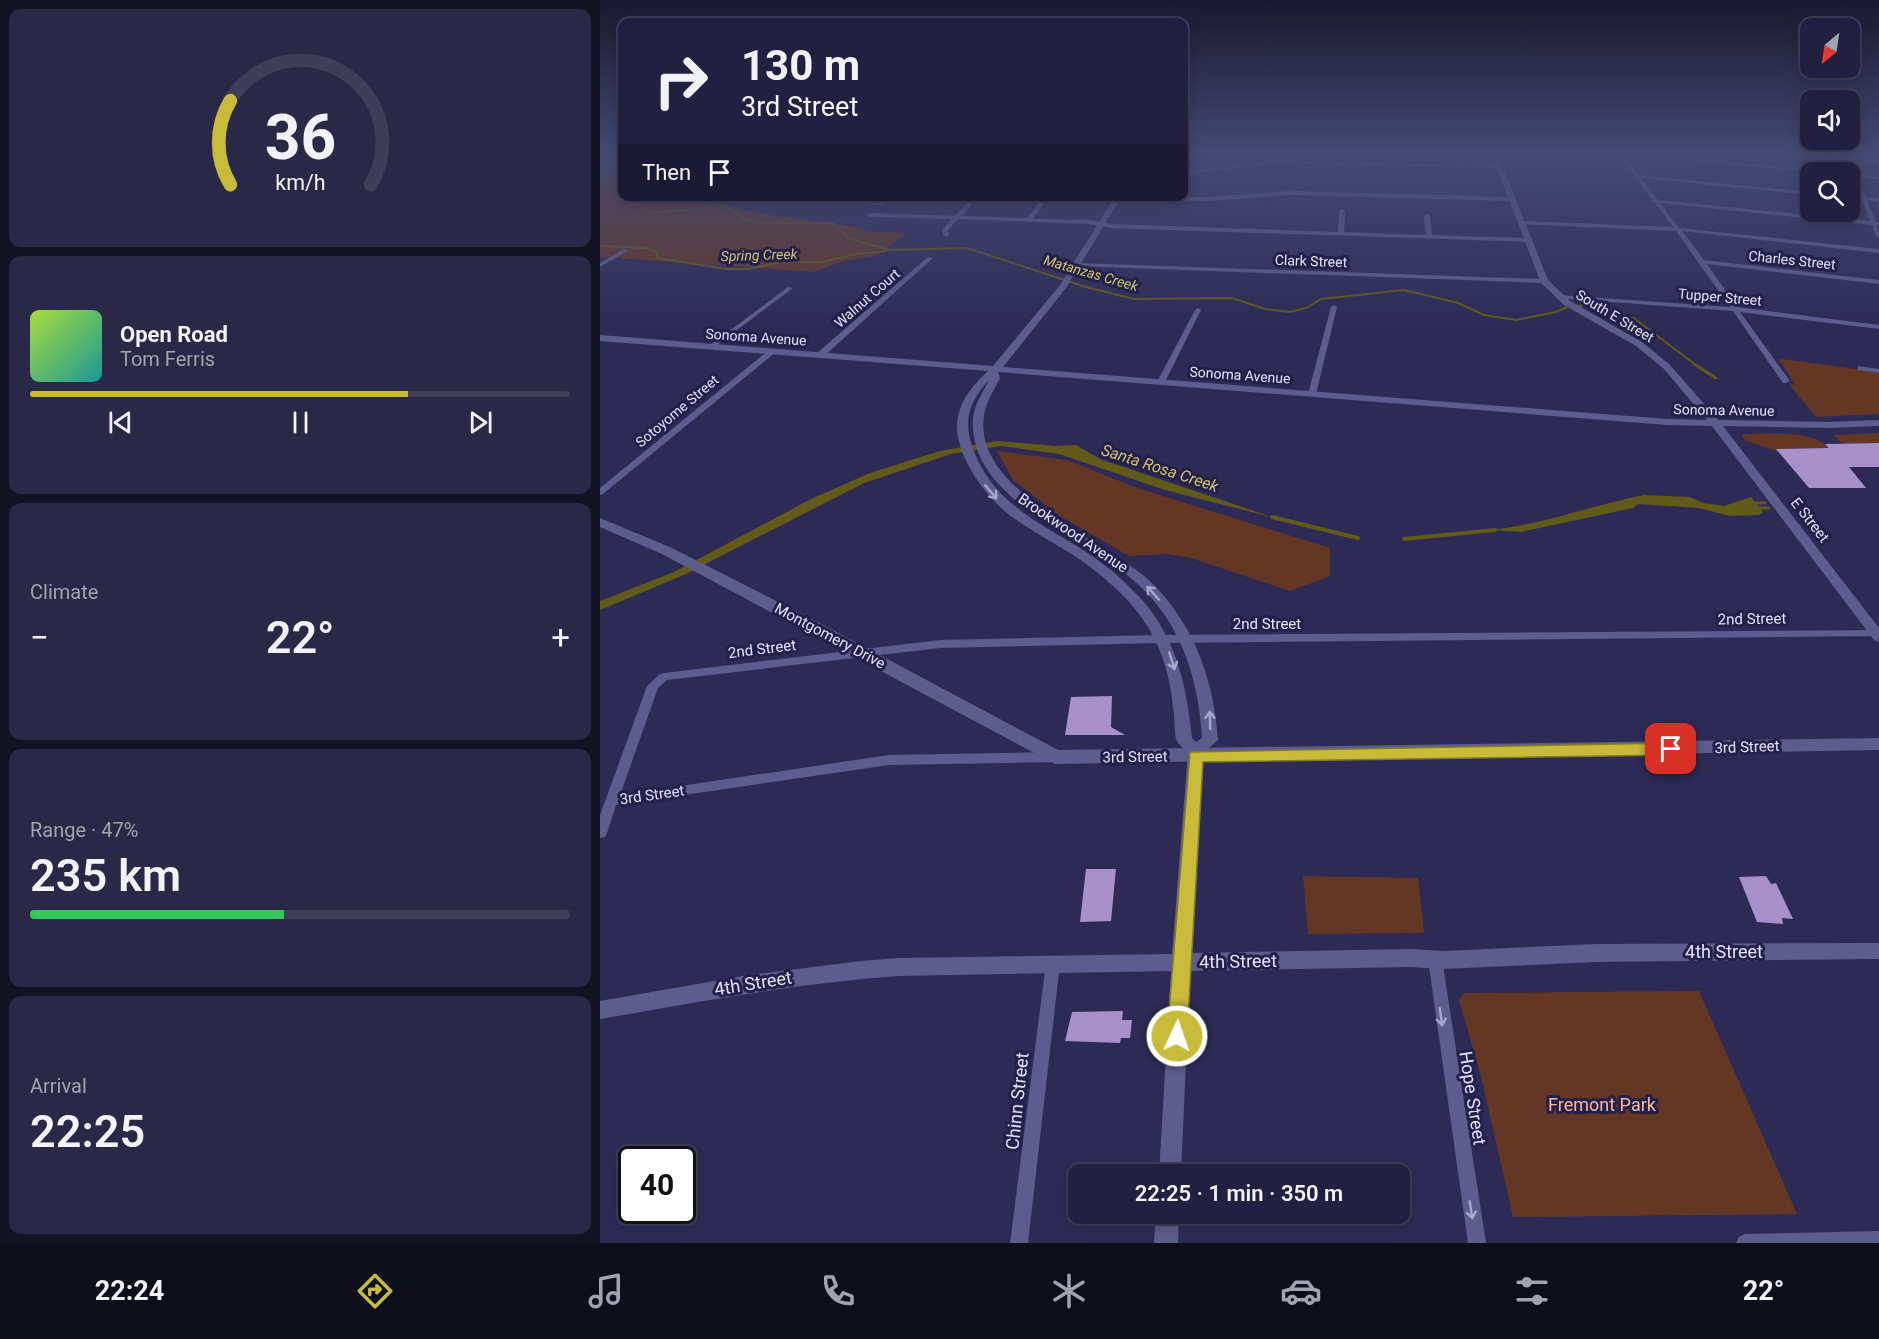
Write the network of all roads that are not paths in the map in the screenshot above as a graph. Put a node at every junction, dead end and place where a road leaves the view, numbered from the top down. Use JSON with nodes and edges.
{"nodes":[{"id":1,"x":874,"y":210,"type":"edge"},
{"id":2,"x":964,"y":210,"type":"edge"},
{"id":3,"x":1036,"y":210,"type":"edge"},
{"id":4,"x":1110,"y":210,"type":"edge"},
{"id":5,"x":1518,"y":210,"type":"edge"},
{"id":6,"x":1661,"y":210,"type":"edge"},
{"id":7,"x":1741,"y":210,"type":"edge"},
{"id":8,"x":1869,"y":210,"type":"edge"},
{"id":9,"x":1342,"y":211,"type":"dead end"},
{"id":10,"x":1427,"y":216,"type":"dead end"},
{"id":11,"x":957,"y":218,"type":"junction"},
{"id":12,"x":1029,"y":220,"type":"junction"},
{"id":13,"x":1523,"y":223,"type":"junction"},
{"id":14,"x":1101,"y":224,"type":"junction"},
{"id":15,"x":1876,"y":224,"type":"edge"},
{"id":16,"x":1675,"y":229,"type":"junction"},
{"id":17,"x":1341,"y":234,"type":"junction"},
{"id":18,"x":946,"y":235,"type":"dead end"},
{"id":19,"x":1429,"y":236,"type":"junction"},
{"id":20,"x":1879,"y":236,"type":"edge"},
{"id":21,"x":1530,"y":240,"type":"junction"},
{"id":22,"x":626,"y":250,"type":"dead end"},
{"id":23,"x":1879,"y":252,"type":"edge"},
{"id":24,"x":930,"y":258,"type":"dead end"},
{"id":25,"x":1702,"y":262,"type":"junction"},
{"id":26,"x":600,"y":265,"type":"edge"},
{"id":27,"x":1077,"y":265,"type":"junction"},
{"id":28,"x":1544,"y":281,"type":"junction"},
{"id":29,"x":1879,"y":282,"type":"edge"},
{"id":30,"x":790,"y":288,"type":"dead end"},
{"id":31,"x":1558,"y":297,"type":"junction"},
{"id":32,"x":1334,"y":308,"type":"dead end"},
{"id":33,"x":1735,"y":309,"type":"junction"},
{"id":34,"x":1198,"y":310,"type":"dead end"},
{"id":35,"x":1879,"y":327,"type":"edge"},
{"id":36,"x":600,"y":338,"type":"edge"},
{"id":37,"x":711,"y":347,"type":"junction"},
{"id":38,"x":772,"y":352,"type":"junction"},
{"id":39,"x":820,"y":355,"type":"junction"},
{"id":40,"x":1861,"y":368,"type":"dead end"},
{"id":41,"x":1879,"y":370,"type":"edge"},
{"id":42,"x":994,"y":371,"type":"junction"},
{"id":43,"x":1786,"y":381,"type":"dead end"},
{"id":44,"x":1161,"y":382,"type":"junction"},
{"id":45,"x":1312,"y":394,"type":"junction"},
{"id":46,"x":1879,"y":423,"type":"edge"},
{"id":47,"x":1716,"y":424,"type":"junction"},
{"id":48,"x":600,"y":492,"type":"edge"},
{"id":49,"x":600,"y":522,"type":"edge"},
{"id":50,"x":1878,"y":634,"type":"edge"},
{"id":51,"x":1160,"y":639,"type":"junction"},
{"id":52,"x":1188,"y":639,"type":"junction"},
{"id":53,"x":862,"y":651,"type":"junction"},
{"id":54,"x":1879,"y":744,"type":"edge"},
{"id":55,"x":1196,"y":753,"type":"junction"},
{"id":56,"x":1055,"y":757,"type":"junction"},
{"id":57,"x":611,"y":801,"type":"junction"},
{"id":58,"x":600,"y":833,"type":"edge"},
{"id":59,"x":1879,"y":951,"type":"edge"},
{"id":60,"x":1435,"y":959,"type":"junction"},
{"id":61,"x":1181,"y":962,"type":"junction"},
{"id":62,"x":1053,"y":963,"type":"junction"},
{"id":63,"x":600,"y":1010,"type":"edge"},
{"id":64,"x":1171,"y":1164,"type":"edge"},
{"id":65,"x":1167,"y":1224,"type":"edge"},
{"id":66,"x":1879,"y":1240,"type":"edge"},
{"id":67,"x":1019,"y":1243,"type":"edge"},
{"id":68,"x":1166,"y":1243,"type":"edge"},
{"id":69,"x":1477,"y":1243,"type":"edge"},
{"id":70,"x":1745,"y":1243,"type":"edge"}],
"edges":[{"from":1,"to":11,"type":"street"},
{"from":2,"to":11,"type":"street"},
{"from":3,"to":12,"type":"street"},
{"from":4,"to":14,"type":"street","name":"Brookwood Avenue"},
{"from":5,"to":13,"type":"street","name":"South E Street"},
{"from":6,"to":16,"type":"street"},
{"from":7,"to":15,"type":"street"},
{"from":8,"to":15,"type":"street"},
{"from":9,"to":17,"type":"street"},
{"from":10,"to":19,"type":"street"},
{"from":11,"to":12,"type":"street"},
{"from":11,"to":18,"type":"street"},
{"from":12,"to":14,"type":"street"},
{"from":13,"to":16,"type":"street"},
{"from":13,"to":21,"type":"street","name":"South E Street"},
{"from":14,"to":17,"type":"street"},
{"from":14,"to":27,"type":"street","name":"Brookwood Avenue"},
{"from":15,"to":20,"type":"street"},
{"from":16,"to":23,"type":"street"},
{"from":16,"to":25,"type":"street"},
{"from":17,"to":19,"type":"street"},
{"from":19,"to":21,"type":"street"},
{"from":21,"to":28,"type":"street","name":"South E Street"},
{"from":22,"to":26,"type":"street"},
{"from":24,"to":39,"type":"street","name":"Walnut Court"},
{"from":25,"to":29,"type":"street","name":"Charles Street"},
{"from":25,"to":33,"type":"street"},
{"from":27,"to":28,"type":"street","name":"Clark Street"},
{"from":27,"to":42,"type":"street","name":"Brookwood Avenue"},
{"from":28,"to":31,"type":"street","name":"South E Street"},
{"from":30,"to":37,"type":"street"},
{"from":31,"to":33,"type":"street","name":"Tupper Street"},
{"from":31,"to":47,"type":"street","name":"South E Street"},
{"from":32,"to":45,"type":"street"},
{"from":33,"to":35,"type":"street","name":"Tupper Street"},
{"from":33,"to":43,"type":"street"},
{"from":34,"to":44,"type":"street"},
{"from":36,"to":37,"type":"street","name":"Sonoma Avenue"},
{"from":37,"to":38,"type":"street","name":"Sonoma Avenue"},
{"from":38,"to":39,"type":"street","name":"Sonoma Avenue"},
{"from":38,"to":48,"type":"street","name":"Sotoyome Street"},
{"from":39,"to":42,"type":"street","name":"Sonoma Avenue"},
{"from":40,"to":41,"type":"street"},
{"from":42,"to":44,"type":"street","name":"Sonoma Avenue"},
{"from":42,"to":51,"type":"street","name":"Brookwood Avenue","one_way":true},
{"from":52,"to":42,"type":"street","name":"Brookwood Avenue","one_way":true},
{"from":44,"to":45,"type":"street","name":"Sonoma Avenue"},
{"from":45,"to":47,"type":"street","name":"Sonoma Avenue"},
{"from":46,"to":47,"type":"street","name":"Sonoma Avenue"},
{"from":47,"to":50,"type":"street","name":"E Street"},
{"from":49,"to":53,"type":"main road","name":"Montgomery Drive"},
{"from":50,"to":52,"type":"street","name":"2nd Street"},
{"from":51,"to":52,"type":"street","name":"2nd Street"},
{"from":51,"to":53,"type":"street","name":"2nd Street"},
{"from":51,"to":55,"type":"street","name":"Brookwood Avenue","one_way":true},
{"from":55,"to":52,"type":"street","name":"Brookwood Avenue","one_way":true},
{"from":53,"to":56,"type":"main road","name":"Montgomery Drive"},
{"from":53,"to":57,"type":"street","name":"2nd Street"},
{"from":54,"to":55,"type":"main road","name":"3rd Street"},
{"from":55,"to":56,"type":"main road","name":"3rd Street"},
{"from":55,"to":61,"type":"street","name":"Brookwood Avenue"},
{"from":56,"to":57,"type":"street","name":"3rd Street"},
{"from":57,"to":58,"type":"street"},
{"from":59,"to":60,"type":"street","name":"4th Street"},
{"from":60,"to":61,"type":"street","name":"4th Street"},
{"from":60,"to":69,"type":"street","name":"Hope Street","one_way":true},
{"from":61,"to":62,"type":"street","name":"4th Street"},
{"from":61,"to":64,"type":"street","name":"Brookwood Avenue"},
{"from":62,"to":63,"type":"street","name":"4th Street"},
{"from":62,"to":67,"type":"street","name":"Chinn Street"},
{"from":65,"to":68,"type":"street"},
{"from":66,"to":70,"type":"street"}]}
